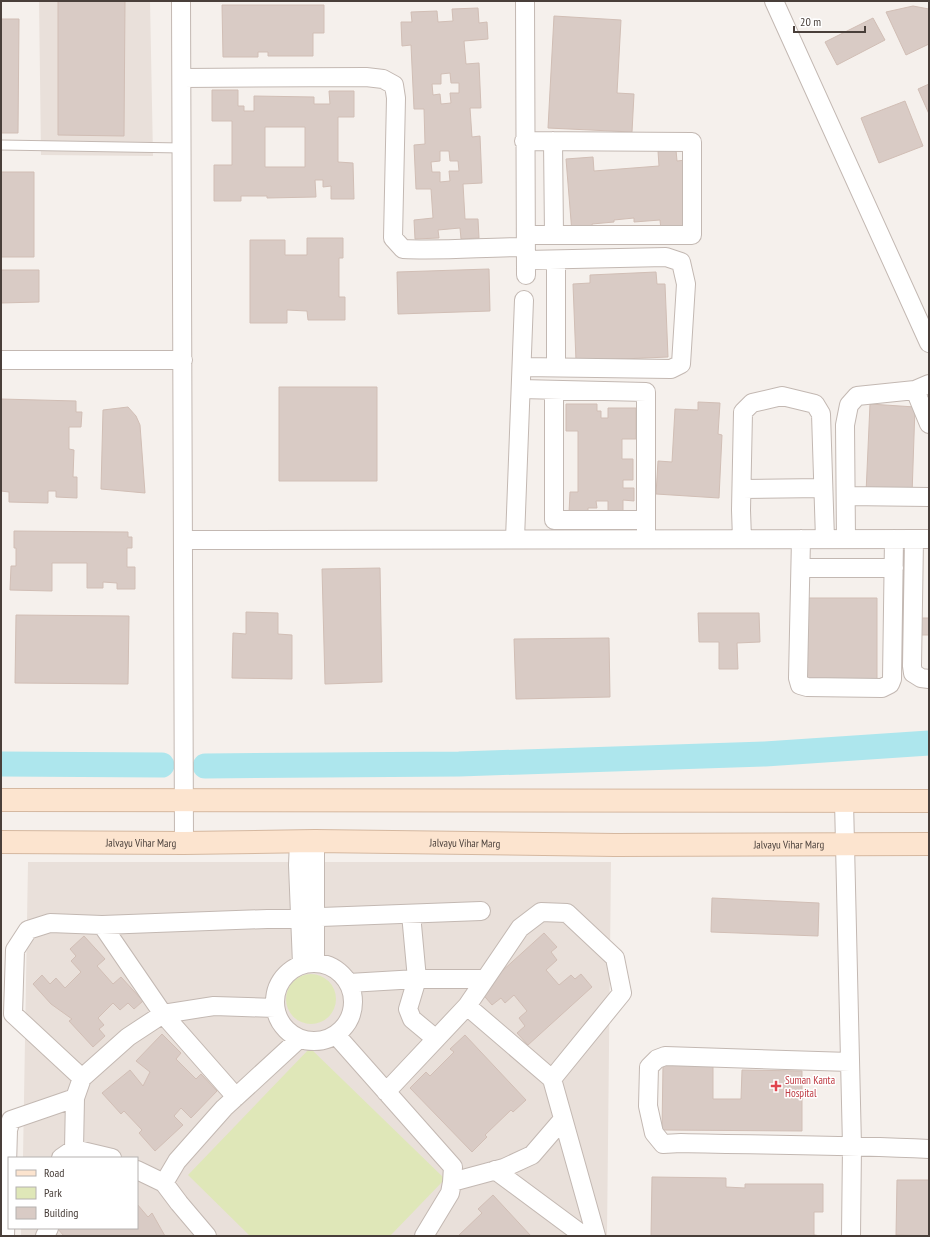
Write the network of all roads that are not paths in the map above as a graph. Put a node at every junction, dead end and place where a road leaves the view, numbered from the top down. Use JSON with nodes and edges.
{"nodes":[{"id":1,"x":182,"y":1,"type":"edge"},
{"id":2,"x":525,"y":1,"type":"edge"},
{"id":3,"x":774,"y":1,"type":"edge"},
{"id":4,"x":182,"y":78,"type":"junction"},
{"id":5,"x":524,"y":141,"type":"junction"},
{"id":6,"x":553,"y":141,"type":"junction"},
{"id":7,"x":1,"y":145,"type":"edge"},
{"id":8,"x":182,"y":148,"type":"junction"},
{"id":9,"x":554,"y":235,"type":"junction"},
{"id":10,"x":526,"y":254,"type":"junction"},
{"id":11,"x":556,"y":260,"type":"junction"},
{"id":12,"x":524,"y":300,"type":"dead end"},
{"id":13,"x":929,"y":343,"type":"edge"},
{"id":14,"x":1,"y":360,"type":"edge"},
{"id":15,"x":183,"y":360,"type":"junction"},
{"id":16,"x":522,"y":367,"type":"junction"},
{"id":17,"x":556,"y":367,"type":"junction"},
{"id":18,"x":922,"y":387,"type":"edge"},
{"id":19,"x":521,"y":389,"type":"junction"},
{"id":20,"x":554,"y":390,"type":"junction"},
{"id":21,"x":929,"y":424,"type":"edge"},
{"id":22,"x":823,"y":488,"type":"junction"},
{"id":23,"x":742,"y":489,"type":"junction"},
{"id":24,"x":846,"y":496,"type":"junction"},
{"id":25,"x":929,"y":497,"type":"edge"},
{"id":26,"x":645,"y":520,"type":"junction"},
{"id":27,"x":894,"y":538,"type":"junction"},
{"id":28,"x":515,"y":539,"type":"junction"},
{"id":29,"x":646,"y":539,"type":"junction"},
{"id":30,"x":742,"y":539,"type":"junction"},
{"id":31,"x":801,"y":539,"type":"junction"},
{"id":32,"x":825,"y":539,"type":"junction"},
{"id":33,"x":846,"y":539,"type":"junction"},
{"id":34,"x":921,"y":539,"type":"edge"},
{"id":35,"x":183,"y":540,"type":"junction"},
{"id":36,"x":921,"y":562,"type":"edge"},
{"id":37,"x":801,"y":568,"type":"junction"},
{"id":38,"x":894,"y":568,"type":"junction"},
{"id":39,"x":929,"y":679,"type":"edge"},
{"id":40,"x":184,"y":791,"type":"junction"},
{"id":41,"x":1,"y":800,"type":"edge"},
{"id":42,"x":844,"y":801,"type":"junction"},
{"id":43,"x":929,"y":801,"type":"edge"},
{"id":44,"x":307,"y":841,"type":"junction"},
{"id":45,"x":1,"y":842,"type":"edge"},
{"id":46,"x":184,"y":843,"type":"junction"},
{"id":47,"x":845,"y":844,"type":"junction"},
{"id":48,"x":929,"y":844,"type":"edge"},
{"id":49,"x":481,"y":911,"type":"dead end"},
{"id":50,"x":412,"y":914,"type":"junction"},
{"id":51,"x":308,"y":918,"type":"junction"},
{"id":52,"x":102,"y":925,"type":"junction"},
{"id":53,"x":309,"y":963,"type":"junction"},
{"id":54,"x":417,"y":979,"type":"junction"},
{"id":55,"x":484,"y":979,"type":"junction"},
{"id":56,"x":349,"y":983,"type":"junction"},
{"id":57,"x":467,"y":1006,"type":"junction"},
{"id":58,"x":275,"y":1008,"type":"junction"},
{"id":59,"x":163,"y":1014,"type":"junction"},
{"id":60,"x":336,"y":1035,"type":"junction"},
{"id":61,"x":299,"y":1039,"type":"junction"},
{"id":62,"x":436,"y":1039,"type":"junction"},
{"id":63,"x":850,"y":1062,"type":"junction"},
{"id":64,"x":82,"y":1078,"type":"junction"},
{"id":65,"x":552,"y":1079,"type":"junction"},
{"id":66,"x":386,"y":1092,"type":"junction"},
{"id":67,"x":236,"y":1097,"type":"junction"},
{"id":68,"x":75,"y":1098,"type":"junction"},
{"id":69,"x":564,"y":1119,"type":"junction"},
{"id":70,"x":852,"y":1146,"type":"junction"},
{"id":71,"x":929,"y":1149,"type":"edge"},
{"id":72,"x":67,"y":1154,"type":"edge"},
{"id":73,"x":101,"y":1157,"type":"edge"},
{"id":74,"x":138,"y":1170,"type":"edge"},
{"id":75,"x":495,"y":1170,"type":"junction"},
{"id":76,"x":452,"y":1182,"type":"junction"},
{"id":77,"x":164,"y":1183,"type":"junction"},
{"id":78,"x":7,"y":1193,"type":"edge"},
{"id":79,"x":198,"y":1233,"type":"edge"},
{"id":80,"x":5,"y":1236,"type":"edge"},
{"id":81,"x":424,"y":1236,"type":"edge"},
{"id":82,"x":584,"y":1236,"type":"edge"},
{"id":83,"x":596,"y":1236,"type":"edge"},
{"id":84,"x":851,"y":1236,"type":"edge"}],
"edges":[{"from":1,"to":4,"type":"street"},
{"from":2,"to":5,"type":"street"},
{"from":3,"to":13,"type":"street"},
{"from":4,"to":8,"type":"street"},
{"from":4,"to":10,"type":"street"},
{"from":5,"to":6,"type":"street"},
{"from":5,"to":10,"type":"street"},
{"from":6,"to":9,"type":"street"},
{"from":6,"to":9,"type":"street"},
{"from":7,"to":8,"type":"lane"},
{"from":8,"to":15,"type":"street"},
{"from":9,"to":10,"type":"street"},
{"from":10,"to":11,"type":"street"},
{"from":11,"to":17,"type":"street"},
{"from":11,"to":17,"type":"street"},
{"from":12,"to":16,"type":"street"},
{"from":14,"to":15,"type":"street"},
{"from":15,"to":35,"type":"street"},
{"from":16,"to":17,"type":"street"},
{"from":16,"to":19,"type":"street"},
{"from":18,"to":21,"type":"street"},
{"from":18,"to":24,"type":"street"},
{"from":19,"to":20,"type":"street"},
{"from":19,"to":28,"type":"street"},
{"from":20,"to":26,"type":"street"},
{"from":20,"to":26,"type":"street"},
{"from":22,"to":23,"type":"street"},
{"from":22,"to":23,"type":"street"},
{"from":22,"to":32,"type":"street"},
{"from":23,"to":30,"type":"street"},
{"from":24,"to":25,"type":"street"},
{"from":24,"to":33,"type":"street"},
{"from":26,"to":29,"type":"street"},
{"from":27,"to":33,"type":"street"},
{"from":27,"to":34,"type":"street"},
{"from":27,"to":38,"type":"street"},
{"from":28,"to":29,"type":"street"},
{"from":28,"to":35,"type":"street"},
{"from":29,"to":30,"type":"street"},
{"from":30,"to":31,"type":"street"},
{"from":31,"to":32,"type":"street"},
{"from":31,"to":37,"type":"street"},
{"from":32,"to":33,"type":"street"},
{"from":34,"to":36,"type":"street"},
{"from":35,"to":40,"type":"street"},
{"from":36,"to":39,"type":"street"},
{"from":37,"to":38,"type":"street"},
{"from":37,"to":38,"type":"street"},
{"from":40,"to":41,"type":"main road"},
{"from":40,"to":42,"type":"main road"},
{"from":40,"to":46,"type":"street"},
{"from":42,"to":43,"type":"main road"},
{"from":42,"to":47,"type":"street"},
{"from":44,"to":46,"type":"main road","name":"Jalvayu Vihar Marg"},
{"from":44,"to":47,"type":"main road","name":"Jalvayu Vihar Marg"},
{"from":44,"to":51,"type":"street"},
{"from":45,"to":46,"type":"main road","name":"Jalvayu Vihar Marg"},
{"from":47,"to":48,"type":"main road","name":"Jalvayu Vihar Marg"},
{"from":47,"to":63,"type":"street"},
{"from":49,"to":50,"type":"street"},
{"from":50,"to":51,"type":"street"},
{"from":50,"to":54,"type":"street"},
{"from":51,"to":52,"type":"street"},
{"from":51,"to":53,"type":"street"},
{"from":52,"to":59,"type":"street"},
{"from":52,"to":64,"type":"street"},
{"from":53,"to":56,"type":"street"},
{"from":53,"to":58,"type":"street"},
{"from":54,"to":55,"type":"street"},
{"from":54,"to":56,"type":"street"},
{"from":54,"to":62,"type":"street"},
{"from":55,"to":57,"type":"street"},
{"from":55,"to":65,"type":"street"},
{"from":56,"to":60,"type":"street"},
{"from":57,"to":62,"type":"street"},
{"from":57,"to":65,"type":"street"},
{"from":58,"to":59,"type":"street"},
{"from":58,"to":61,"type":"street"},
{"from":59,"to":64,"type":"street"},
{"from":59,"to":67,"type":"street"},
{"from":60,"to":61,"type":"street"},
{"from":60,"to":66,"type":"street"},
{"from":61,"to":67,"type":"street"},
{"from":62,"to":66,"type":"street"},
{"from":63,"to":70,"type":"street"},
{"from":63,"to":70,"type":"street"},
{"from":64,"to":68,"type":"street"},
{"from":65,"to":69,"type":"street"},
{"from":66,"to":76,"type":"street"},
{"from":67,"to":77,"type":"street"},
{"from":68,"to":72,"type":"street"},
{"from":68,"to":78,"type":"street"},
{"from":69,"to":75,"type":"street"},
{"from":69,"to":83,"type":"street"},
{"from":70,"to":71,"type":"street"},
{"from":70,"to":84,"type":"street"},
{"from":72,"to":73,"type":"street"},
{"from":74,"to":77,"type":"street"},
{"from":75,"to":76,"type":"street"},
{"from":75,"to":82,"type":"street"},
{"from":76,"to":81,"type":"street"},
{"from":77,"to":79,"type":"street"},
{"from":78,"to":80,"type":"street"}]}
